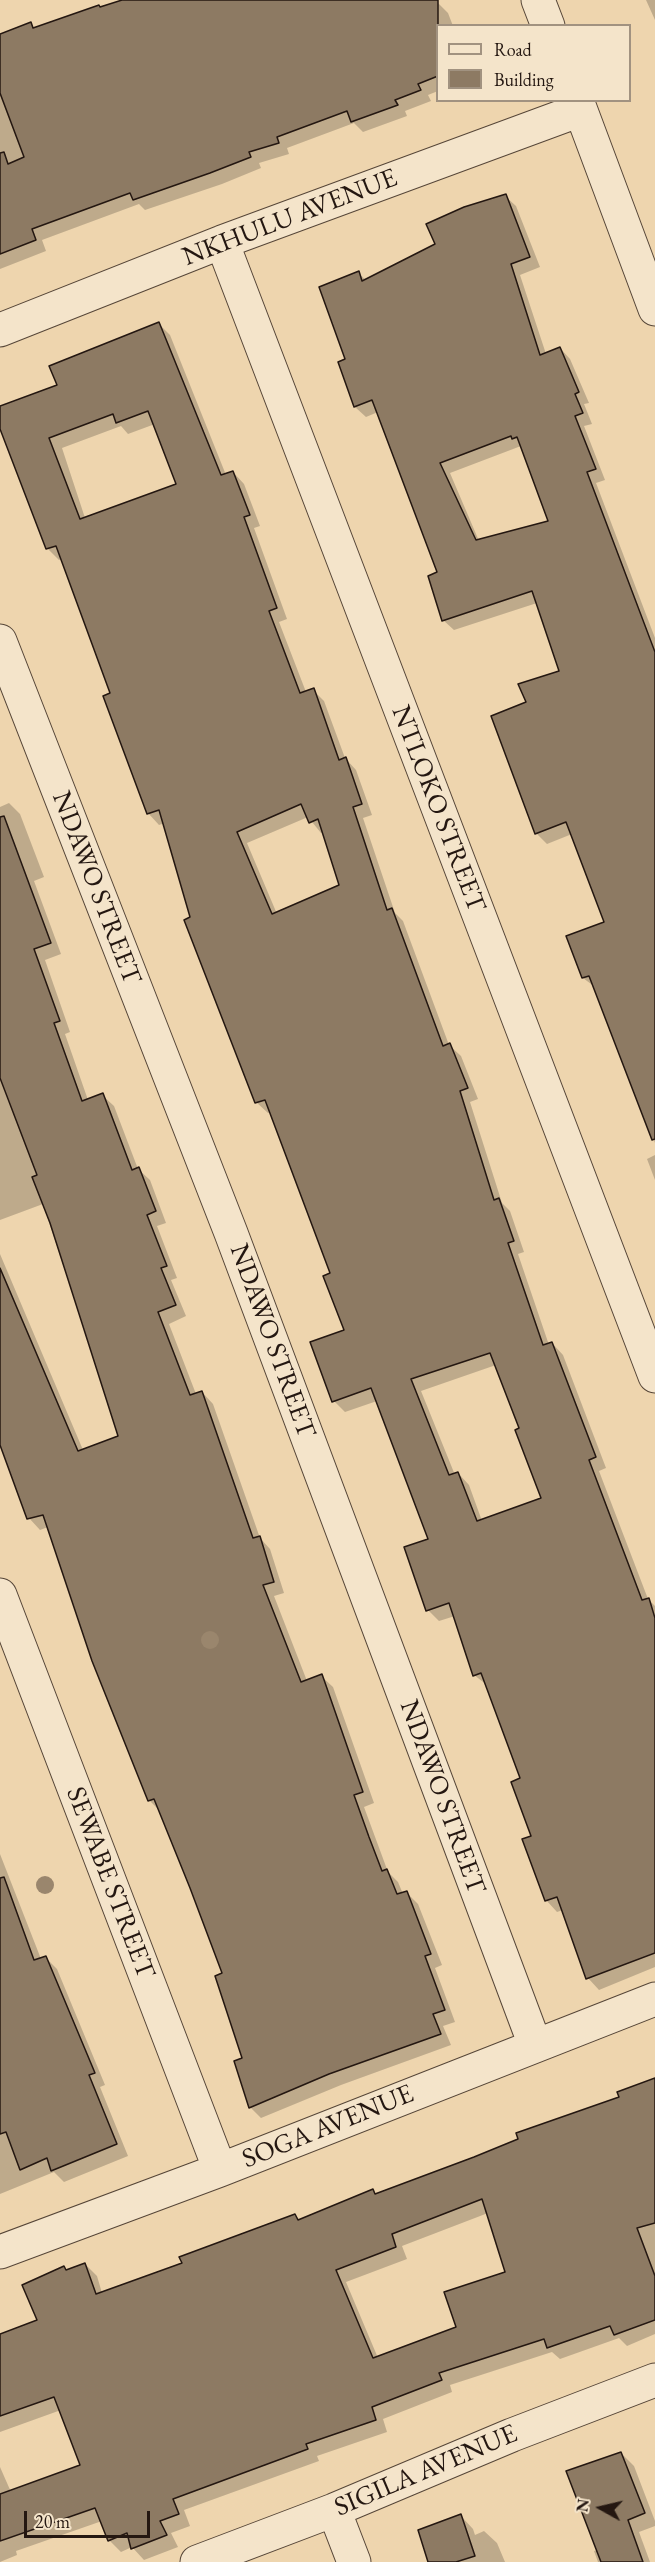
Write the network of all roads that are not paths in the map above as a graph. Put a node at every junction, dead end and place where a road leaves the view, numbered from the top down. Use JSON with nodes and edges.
{"nodes":[{"id":1,"x":538,"y":0,"type":"edge"},
{"id":2,"x":547,"y":24,"type":"edge"},
{"id":3,"x":579,"y":105,"type":"edge"},
{"id":4,"x":222,"y":242,"type":"junction"},
{"id":5,"x":655,"y":309,"type":"edge"},
{"id":6,"x":0,"y":330,"type":"edge"},
{"id":7,"x":0,"y":641,"type":"edge"},
{"id":8,"x":655,"y":1376,"type":"edge"},
{"id":9,"x":0,"y":1595,"type":"edge"},
{"id":10,"x":655,"y":1999,"type":"edge"},
{"id":11,"x":535,"y":2045,"type":"junction"},
{"id":12,"x":220,"y":2170,"type":"junction"},
{"id":13,"x":0,"y":2252,"type":"edge"},
{"id":14,"x":655,"y":2380,"type":"edge"},
{"id":15,"x":334,"y":2510,"type":"junction"},
{"id":16,"x":197,"y":2562,"type":"edge"},
{"id":17,"x":354,"y":2562,"type":"edge"}],
"edges":[{"from":1,"to":2,"type":"street"},
{"from":3,"to":4,"type":"street","name":"NKHULU AVENUE"},
{"from":3,"to":5,"type":"street"},
{"from":4,"to":6,"type":"street","name":"NKHULU AVENUE"},
{"from":4,"to":8,"type":"street","name":"NTLOKO STREET"},
{"from":7,"to":11,"type":"street","name":"NDAWO STREET"},
{"from":9,"to":12,"type":"street","name":"SEWABE STREET"},
{"from":10,"to":11,"type":"street","name":"SOGA AVENUE"},
{"from":11,"to":12,"type":"street","name":"SOGA AVENUE"},
{"from":12,"to":13,"type":"street","name":"SOGA AVENUE"},
{"from":14,"to":15,"type":"street","name":"SIGILA AVENUE"},
{"from":15,"to":16,"type":"street","name":"SIGILA AVENUE"},
{"from":15,"to":17,"type":"street"}]}
